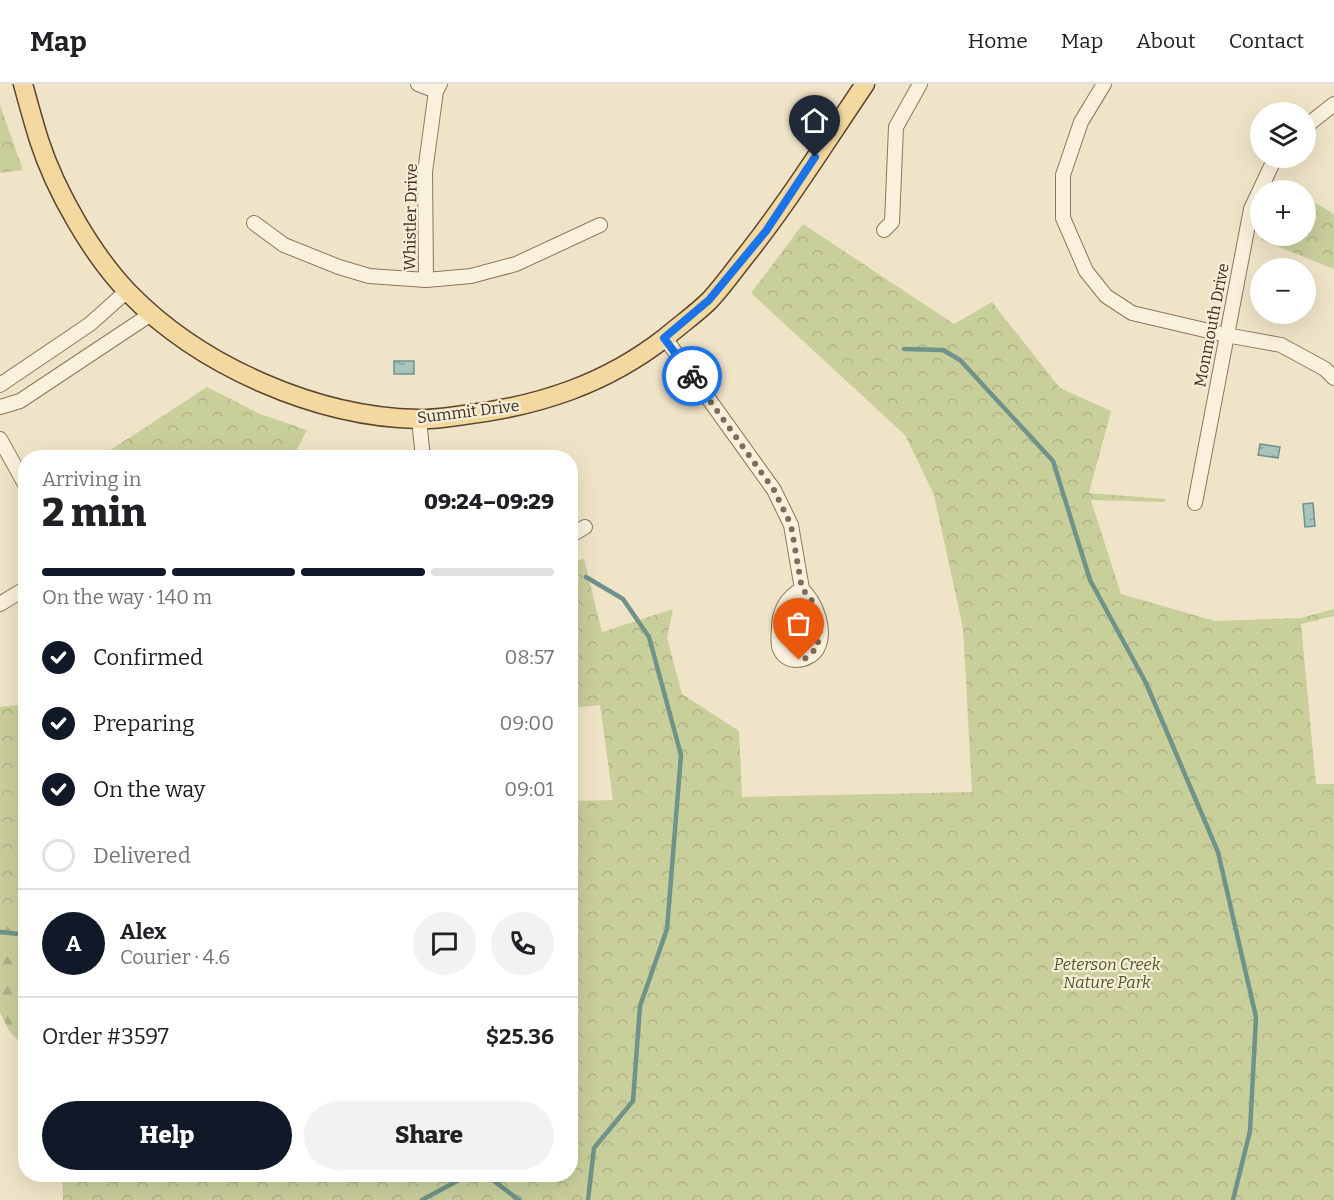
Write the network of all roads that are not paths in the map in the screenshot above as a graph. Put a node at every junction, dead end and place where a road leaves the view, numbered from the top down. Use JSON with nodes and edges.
{"nodes":[{"id":1,"x":24,"y":84,"type":"edge"},
{"id":2,"x":418,"y":84,"type":"edge"},
{"id":3,"x":865,"y":84,"type":"edge"},
{"id":4,"x":920,"y":84,"type":"edge"},
{"id":5,"x":1104,"y":84,"type":"edge"},
{"id":6,"x":438,"y":87,"type":"edge"},
{"id":7,"x":1334,"y":104,"type":"edge"},
{"id":8,"x":1316,"y":118,"type":"edge"},
{"id":9,"x":1270,"y":168,"type":"edge"},
{"id":10,"x":254,"y":223,"type":"dead end"},
{"id":11,"x":600,"y":225,"type":"dead end"},
{"id":12,"x":884,"y":230,"type":"dead end"},
{"id":13,"x":426,"y":280,"type":"junction"},
{"id":14,"x":127,"y":291,"type":"junction"},
{"id":15,"x":151,"y":314,"type":"junction"},
{"id":16,"x":1226,"y":335,"type":"junction"},
{"id":17,"x":664,"y":338,"type":"junction"},
{"id":18,"x":1334,"y":378,"type":"edge"},
{"id":19,"x":0,"y":385,"type":"edge"},
{"id":20,"x":0,"y":407,"type":"edge"},
{"id":21,"x":420,"y":419,"type":"junction"},
{"id":22,"x":0,"y":439,"type":"edge"},
{"id":23,"x":422,"y":450,"type":"edge"},
{"id":24,"x":18,"y":472,"type":"edge"},
{"id":25,"x":1195,"y":503,"type":"dead end"},
{"id":26,"x":585,"y":527,"type":"dead end"},
{"id":27,"x":578,"y":531,"type":"edge"},
{"id":28,"x":802,"y":589,"type":"junction"},
{"id":29,"x":18,"y":593,"type":"edge"},
{"id":30,"x":0,"y":604,"type":"edge"}],
"edges":[{"from":1,"to":14,"type":"main road","name":"Summit Drive"},
{"from":2,"to":6,"type":"street"},
{"from":3,"to":17,"type":"main road","name":"Summit Drive"},
{"from":4,"to":12,"type":"street"},
{"from":5,"to":16,"type":"street"},
{"from":6,"to":13,"type":"street","name":"Whistler Drive"},
{"from":7,"to":8,"type":"street"},
{"from":9,"to":16,"type":"street","name":"Monmouth Drive"},
{"from":10,"to":13,"type":"street"},
{"from":11,"to":13,"type":"street"},
{"from":14,"to":15,"type":"main road","name":"Summit Drive"},
{"from":14,"to":19,"type":"street"},
{"from":15,"to":20,"type":"street"},
{"from":15,"to":21,"type":"main road","name":"Summit Drive"},
{"from":16,"to":18,"type":"street"},
{"from":16,"to":25,"type":"street","name":"Monmouth Drive"},
{"from":17,"to":21,"type":"main road","name":"Summit Drive"},
{"from":17,"to":28,"type":"street"},
{"from":21,"to":23,"type":"street"},
{"from":22,"to":24,"type":"street"},
{"from":26,"to":27,"type":"street"},
{"from":28,"to":28,"type":"street"},
{"from":29,"to":30,"type":"street"}]}
